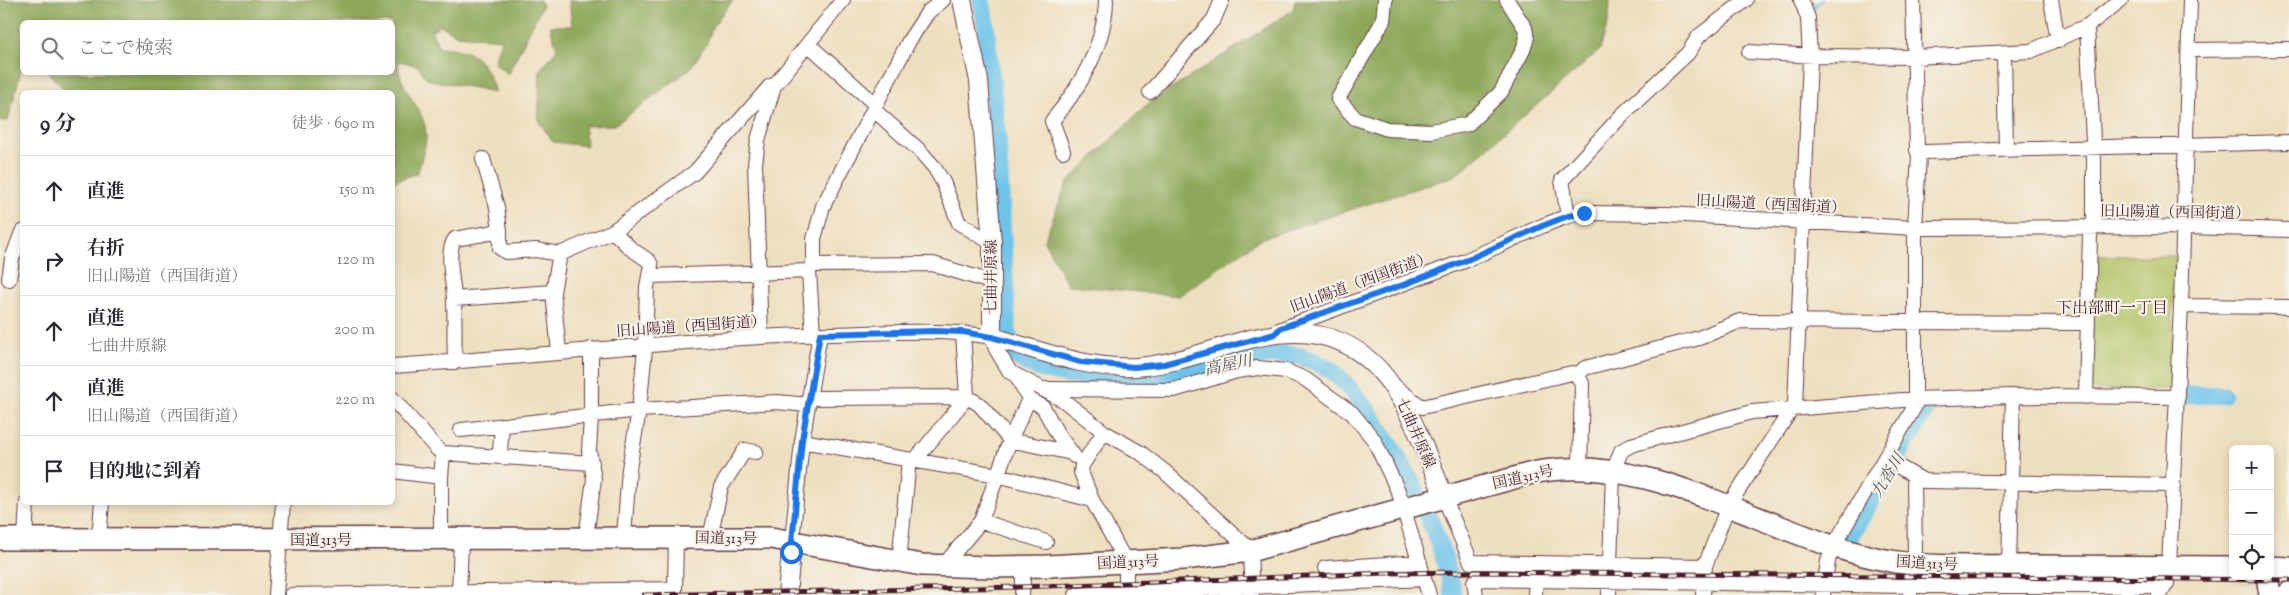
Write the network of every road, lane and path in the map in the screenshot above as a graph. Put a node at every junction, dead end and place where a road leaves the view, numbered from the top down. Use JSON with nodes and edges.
{"nodes":[{"id":1,"x":843,"y":0,"type":"edge"},
{"id":2,"x":944,"y":0,"type":"edge"},
{"id":3,"x":962,"y":0,"type":"edge"},
{"id":4,"x":1106,"y":0,"type":"edge"},
{"id":5,"x":1222,"y":0,"type":"edge"},
{"id":6,"x":1385,"y":0,"type":"edge"},
{"id":7,"x":1507,"y":0,"type":"edge"},
{"id":8,"x":1746,"y":0,"type":"edge"},
{"id":9,"x":1801,"y":0,"type":"edge"},
{"id":10,"x":1913,"y":0,"type":"edge"},
{"id":11,"x":2051,"y":0,"type":"edge"},
{"id":12,"x":2121,"y":0,"type":"edge"},
{"id":13,"x":2190,"y":0,"type":"edge"},
{"id":14,"x":2086,"y":26,"type":"junction"},
{"id":15,"x":2058,"y":41,"type":"junction"},
{"id":16,"x":808,"y":44,"type":"junction"},
{"id":17,"x":2289,"y":49,"type":"edge"},
{"id":18,"x":2189,"y":50,"type":"junction"},
{"id":19,"x":1749,"y":52,"type":"dead end"},
{"id":20,"x":2004,"y":54,"type":"junction"},
{"id":21,"x":1809,"y":55,"type":"junction"},
{"id":22,"x":1914,"y":57,"type":"junction"},
{"id":23,"x":774,"y":86,"type":"junction"},
{"id":24,"x":1150,"y":92,"type":"dead end"},
{"id":25,"x":875,"y":107,"type":"junction"},
{"id":26,"x":2289,"y":142,"type":"edge"},
{"id":27,"x":2187,"y":144,"type":"junction"},
{"id":28,"x":2093,"y":147,"type":"junction"},
{"id":29,"x":2006,"y":150,"type":"junction"},
{"id":30,"x":1063,"y":151,"type":"dead end"},
{"id":31,"x":1919,"y":155,"type":"junction"},
{"id":32,"x":483,"y":159,"type":"dead end"},
{"id":33,"x":1568,"y":216,"type":"junction"},
{"id":34,"x":1802,"y":222,"type":"junction"},
{"id":35,"x":1915,"y":228,"type":"junction"},
{"id":36,"x":2091,"y":228,"type":"junction"},
{"id":37,"x":2182,"y":228,"type":"junction"},
{"id":38,"x":2289,"y":230,"type":"edge"},
{"id":39,"x":500,"y":231,"type":"junction"},
{"id":40,"x":613,"y":231,"type":"junction"},
{"id":41,"x":20,"y":237,"type":"edge"},
{"id":42,"x":992,"y":243,"type":"junction"},
{"id":43,"x":560,"y":254,"type":"junction"},
{"id":44,"x":811,"y":268,"type":"junction"},
{"id":45,"x":757,"y":272,"type":"junction"},
{"id":46,"x":649,"y":276,"type":"junction"},
{"id":47,"x":10,"y":279,"type":"edge"},
{"id":48,"x":991,"y":282,"type":"junction"},
{"id":49,"x":553,"y":292,"type":"junction"},
{"id":50,"x":454,"y":298,"type":"junction"},
{"id":51,"x":2181,"y":306,"type":"junction"},
{"id":52,"x":2289,"y":307,"type":"edge"},
{"id":53,"x":1798,"y":320,"type":"junction"},
{"id":54,"x":1914,"y":321,"type":"junction"},
{"id":55,"x":2087,"y":323,"type":"junction"},
{"id":56,"x":963,"y":332,"type":"junction"},
{"id":57,"x":816,"y":334,"type":"junction"},
{"id":58,"x":1275,"y":334,"type":"junction"},
{"id":59,"x":761,"y":337,"type":"junction"},
{"id":60,"x":994,"y":338,"type":"junction"},
{"id":61,"x":645,"y":345,"type":"junction"},
{"id":62,"x":591,"y":349,"type":"junction"},
{"id":63,"x":560,"y":352,"type":"junction"},
{"id":64,"x":456,"y":362,"type":"junction"},
{"id":65,"x":395,"y":366,"type":"edge"},
{"id":66,"x":1577,"y":375,"type":"junction"},
{"id":67,"x":1017,"y":377,"type":"junction"},
{"id":68,"x":1393,"y":384,"type":"junction"},
{"id":69,"x":1045,"y":389,"type":"junction"},
{"id":70,"x":967,"y":396,"type":"junction"},
{"id":71,"x":2014,"y":396,"type":"junction"},
{"id":72,"x":2086,"y":397,"type":"junction"},
{"id":73,"x":2178,"y":397,"type":"junction"},
{"id":74,"x":1915,"y":399,"type":"junction"},
{"id":75,"x":1029,"y":400,"type":"junction"},
{"id":76,"x":395,"y":401,"type":"edge"},
{"id":77,"x":808,"y":402,"type":"junction"},
{"id":78,"x":639,"y":410,"type":"junction"},
{"id":79,"x":1793,"y":410,"type":"junction"},
{"id":80,"x":592,"y":417,"type":"junction"},
{"id":81,"x":502,"y":425,"type":"junction"},
{"id":82,"x":461,"y":430,"type":"dead end"},
{"id":83,"x":1104,"y":432,"type":"junction"},
{"id":84,"x":802,"y":440,"type":"junction"},
{"id":85,"x":1010,"y":440,"type":"junction"},
{"id":86,"x":500,"y":451,"type":"dead end"},
{"id":87,"x":756,"y":452,"type":"dead end"},
{"id":88,"x":443,"y":453,"type":"junction"},
{"id":89,"x":1072,"y":453,"type":"junction"},
{"id":90,"x":912,"y":460,"type":"junction"},
{"id":91,"x":1891,"y":462,"type":"junction"},
{"id":92,"x":592,"y":464,"type":"junction"},
{"id":93,"x":1082,"y":465,"type":"junction"},
{"id":94,"x":1580,"y":468,"type":"junction"},
{"id":95,"x":395,"y":471,"type":"edge"},
{"id":96,"x":1613,"y":472,"type":"junction"},
{"id":97,"x":998,"y":475,"type":"junction"},
{"id":98,"x":1914,"y":476,"type":"junction"},
{"id":99,"x":440,"y":477,"type":"junction"},
{"id":100,"x":2012,"y":483,"type":"junction"},
{"id":101,"x":2173,"y":485,"type":"junction"},
{"id":102,"x":1441,"y":498,"type":"junction"},
{"id":103,"x":1092,"y":500,"type":"junction"},
{"id":104,"x":26,"y":505,"type":"edge"},
{"id":105,"x":102,"y":505,"type":"edge"},
{"id":106,"x":283,"y":505,"type":"edge"},
{"id":107,"x":1728,"y":506,"type":"junction"},
{"id":108,"x":1404,"y":508,"type":"junction"},
{"id":109,"x":981,"y":521,"type":"junction"},
{"id":110,"x":586,"y":537,"type":"junction"},
{"id":111,"x":624,"y":537,"type":"junction"},
{"id":112,"x":99,"y":538,"type":"junction"},
{"id":113,"x":676,"y":538,"type":"junction"},
{"id":114,"x":710,"y":538,"type":"junction"},
{"id":115,"x":0,"y":539,"type":"edge"},
{"id":116,"x":25,"y":539,"type":"junction"},
{"id":117,"x":280,"y":540,"type":"junction"},
{"id":118,"x":451,"y":540,"type":"junction"},
{"id":119,"x":792,"y":541,"type":"junction"},
{"id":120,"x":1046,"y":542,"type":"dead end"},
{"id":121,"x":1833,"y":547,"type":"junction"},
{"id":122,"x":1250,"y":551,"type":"junction"},
{"id":123,"x":898,"y":562,"type":"junction"},
{"id":124,"x":1126,"y":562,"type":"junction"},
{"id":125,"x":1420,"y":562,"type":"junction"},
{"id":126,"x":1482,"y":563,"type":"junction"},
{"id":127,"x":1610,"y":564,"type":"junction"},
{"id":128,"x":1914,"y":564,"type":"junction"},
{"id":129,"x":947,"y":566,"type":"junction"},
{"id":130,"x":1024,"y":566,"type":"junction"},
{"id":131,"x":1705,"y":566,"type":"junction"},
{"id":132,"x":2010,"y":566,"type":"junction"},
{"id":133,"x":2169,"y":567,"type":"junction"},
{"id":134,"x":2229,"y":567,"type":"edge"},
{"id":135,"x":2274,"y":567,"type":"edge"},
{"id":136,"x":1325,"y":568,"type":"dead end"},
{"id":137,"x":2289,"y":568,"type":"edge"},
{"id":138,"x":1424,"y":579,"type":"junction"},
{"id":139,"x":1479,"y":579,"type":"junction"},
{"id":140,"x":1536,"y":580,"type":"junction"},
{"id":141,"x":2268,"y":580,"type":"edge"},
{"id":142,"x":1609,"y":588,"type":"edge"},
{"id":143,"x":1704,"y":589,"type":"edge"},
{"id":144,"x":1824,"y":590,"type":"edge"},
{"id":145,"x":1910,"y":590,"type":"edge"},
{"id":146,"x":1252,"y":591,"type":"edge"},
{"id":147,"x":459,"y":593,"type":"edge"},
{"id":148,"x":1187,"y":593,"type":"edge"},
{"id":149,"x":2160,"y":593,"type":"edge"},
{"id":150,"x":1126,"y":594,"type":"edge"},
{"id":151,"x":276,"y":595,"type":"edge"},
{"id":152,"x":292,"y":595,"type":"edge"},
{"id":153,"x":787,"y":595,"type":"edge"},
{"id":154,"x":1022,"y":595,"type":"edge"},
{"id":155,"x":1076,"y":595,"type":"edge"},
{"id":156,"x":1429,"y":595,"type":"edge"},
{"id":157,"x":1476,"y":595,"type":"edge"},
{"id":158,"x":1536,"y":595,"type":"edge"},
{"id":159,"x":2270,"y":595,"type":"edge"}],
"edges":[{"from":1,"to":16,"type":"street"},
{"from":2,"to":25,"type":"street"},
{"from":3,"to":42,"type":"main road","name":"七曲井原線"},
{"from":4,"to":30,"type":"street"},
{"from":5,"to":24,"type":"street"},
{"from":6,"to":7,"type":"street"},
{"from":8,"to":33,"type":"street"},
{"from":9,"to":21,"type":"street"},
{"from":10,"to":22,"type":"street"},
{"from":11,"to":15,"type":"street"},
{"from":12,"to":14,"type":"street"},
{"from":13,"to":18,"type":"street"},
{"from":14,"to":15,"type":"street"},
{"from":14,"to":28,"type":"street"},
{"from":15,"to":20,"type":"street"},
{"from":16,"to":23,"type":"street"},
{"from":16,"to":25,"type":"street"},
{"from":17,"to":18,"type":"street"},
{"from":18,"to":27,"type":"street"},
{"from":19,"to":21,"type":"street"},
{"from":20,"to":22,"type":"street"},
{"from":20,"to":29,"type":"street"},
{"from":21,"to":22,"type":"street"},
{"from":21,"to":34,"type":"street"},
{"from":22,"to":31,"type":"street"},
{"from":23,"to":40,"type":"street"},
{"from":23,"to":45,"type":"street"},
{"from":25,"to":42,"type":"street"},
{"from":25,"to":44,"type":"street"},
{"from":26,"to":27,"type":"street"},
{"from":27,"to":28,"type":"street"},
{"from":27,"to":37,"type":"street"},
{"from":28,"to":29,"type":"street"},
{"from":28,"to":36,"type":"street"},
{"from":29,"to":31,"type":"street"},
{"from":31,"to":35,"type":"street"},
{"from":32,"to":39,"type":"street"},
{"from":33,"to":34,"type":"street","name":"旧山陽道（西国街道）"},
{"from":33,"to":58,"type":"street","name":"旧山陽道（西国街道）"},
{"from":34,"to":35,"type":"street","name":"旧山陽道（西国街道）"},
{"from":34,"to":53,"type":"street"},
{"from":35,"to":36,"type":"street","name":"旧山陽道（西国街道）"},
{"from":35,"to":54,"type":"street"},
{"from":36,"to":37,"type":"street","name":"旧山陽道（西国街道）"},
{"from":36,"to":55,"type":"street"},
{"from":37,"to":38,"type":"street","name":"旧山陽道（西国街道）"},
{"from":37,"to":51,"type":"street"},
{"from":39,"to":43,"type":"street"},
{"from":39,"to":50,"type":"street"},
{"from":40,"to":43,"type":"street"},
{"from":40,"to":46,"type":"street"},
{"from":41,"to":47,"type":"street"},
{"from":42,"to":48,"type":"main road","name":"七曲井原線"},
{"from":43,"to":49,"type":"street"},
{"from":44,"to":45,"type":"street"},
{"from":44,"to":48,"type":"street"},
{"from":44,"to":57,"type":"street"},
{"from":45,"to":46,"type":"street"},
{"from":45,"to":59,"type":"street"},
{"from":46,"to":61,"type":"street"},
{"from":48,"to":60,"type":"main road","name":"七曲井原線"},
{"from":49,"to":50,"type":"street"},
{"from":49,"to":63,"type":"street"},
{"from":50,"to":64,"type":"street"},
{"from":51,"to":52,"type":"street"},
{"from":51,"to":73,"type":"street"},
{"from":53,"to":54,"type":"street"},
{"from":53,"to":66,"type":"street"},
{"from":53,"to":79,"type":"street"},
{"from":54,"to":55,"type":"street"},
{"from":54,"to":74,"type":"street"},
{"from":55,"to":72,"type":"street"},
{"from":56,"to":57,"type":"street","name":"旧山陽道（西国街道）"},
{"from":56,"to":60,"type":"street","name":"旧山陽道（西国街道）"},
{"from":56,"to":70,"type":"street"},
{"from":57,"to":59,"type":"street","name":"旧山陽道（西国街道）"},
{"from":57,"to":77,"type":"street"},
{"from":58,"to":60,"type":"main road","name":"七曲井原線"},
{"from":58,"to":68,"type":"main road","name":"七曲井原線"},
{"from":59,"to":61,"type":"street","name":"旧山陽道（西国街道）"},
{"from":60,"to":67,"type":"street"},
{"from":61,"to":62,"type":"street","name":"旧山陽道（西国街道）"},
{"from":61,"to":78,"type":"street"},
{"from":62,"to":63,"type":"street","name":"旧山陽道（西国街道）"},
{"from":62,"to":80,"type":"street"},
{"from":63,"to":64,"type":"street","name":"旧山陽道（西国街道）"},
{"from":64,"to":65,"type":"street","name":"旧山陽道（西国街道）"},
{"from":66,"to":68,"type":"street"},
{"from":66,"to":94,"type":"street"},
{"from":67,"to":69,"type":"street"},
{"from":67,"to":75,"type":"street"},
{"from":68,"to":102,"type":"main road","name":"七曲井原線"},
{"from":69,"to":83,"type":"street"},
{"from":69,"to":108,"type":"street"},
{"from":70,"to":77,"type":"street"},
{"from":70,"to":85,"type":"street"},
{"from":70,"to":90,"type":"street"},
{"from":71,"to":72,"type":"street"},
{"from":71,"to":74,"type":"street"},
{"from":71,"to":100,"type":"street"},
{"from":72,"to":73,"type":"street"},
{"from":73,"to":101,"type":"street"},
{"from":74,"to":79,"type":"street"},
{"from":74,"to":91,"type":"street"},
{"from":75,"to":85,"type":"street"},
{"from":75,"to":89,"type":"street"},
{"from":76,"to":88,"type":"street"},
{"from":77,"to":78,"type":"street"},
{"from":77,"to":84,"type":"street"},
{"from":78,"to":80,"type":"street"},
{"from":78,"to":111,"type":"street"},
{"from":79,"to":96,"type":"street"},
{"from":79,"to":107,"type":"street"},
{"from":80,"to":81,"type":"street"},
{"from":80,"to":92,"type":"street"},
{"from":81,"to":82,"type":"street"},
{"from":81,"to":86,"type":"street"},
{"from":83,"to":93,"type":"street"},
{"from":83,"to":122,"type":"street"},
{"from":84,"to":90,"type":"street"},
{"from":84,"to":119,"type":"street"},
{"from":85,"to":89,"type":"street"},
{"from":85,"to":97,"type":"street"},
{"from":87,"to":114,"type":"street"},
{"from":88,"to":92,"type":"street"},
{"from":88,"to":99,"type":"street"},
{"from":89,"to":93,"type":"street"},
{"from":90,"to":97,"type":"street"},
{"from":90,"to":123,"type":"street"},
{"from":91,"to":98,"type":"street"},
{"from":91,"to":121,"type":"street"},
{"from":92,"to":110,"type":"street"},
{"from":93,"to":103,"type":"street"},
{"from":94,"to":96,"type":"highway","name":"国道313号"},
{"from":94,"to":102,"type":"highway","name":"国道313号"},
{"from":95,"to":99,"type":"street"},
{"from":96,"to":107,"type":"highway","name":"国道313号"},
{"from":96,"to":127,"type":"street"},
{"from":97,"to":103,"type":"street"},
{"from":97,"to":109,"type":"street"},
{"from":98,"to":100,"type":"street"},
{"from":98,"to":128,"type":"street"},
{"from":99,"to":118,"type":"street"},
{"from":100,"to":101,"type":"street"},
{"from":100,"to":132,"type":"street"},
{"from":101,"to":133,"type":"street"},
{"from":102,"to":108,"type":"highway","name":"国道313号"},
{"from":102,"to":126,"type":"street"},
{"from":103,"to":124,"type":"street"},
{"from":104,"to":116,"type":"street"},
{"from":105,"to":112,"type":"street"},
{"from":106,"to":117,"type":"street"},
{"from":107,"to":121,"type":"highway","name":"国道313号"},
{"from":107,"to":131,"type":"street"},
{"from":108,"to":122,"type":"highway","name":"国道313号"},
{"from":108,"to":125,"type":"street"},
{"from":109,"to":120,"type":"street"},
{"from":109,"to":129,"type":"street"},
{"from":110,"to":111,"type":"highway","name":"国道313号"},
{"from":110,"to":118,"type":"highway","name":"国道313号"},
{"from":111,"to":113,"type":"highway","name":"国道313号"},
{"from":112,"to":116,"type":"highway","name":"国道313号"},
{"from":112,"to":117,"type":"highway","name":"国道313号"},
{"from":113,"to":114,"type":"highway","name":"国道313号"},
{"from":113,"to":147,"type":"street"},
{"from":114,"to":119,"type":"highway","name":"国道313号"},
{"from":115,"to":116,"type":"highway","name":"国道313号"},
{"from":117,"to":118,"type":"highway","name":"国道313号"},
{"from":117,"to":151,"type":"street"},
{"from":118,"to":147,"type":"street"},
{"from":119,"to":123,"type":"highway","name":"国道313号"},
{"from":119,"to":153,"type":"main road"},
{"from":121,"to":128,"type":"highway","name":"国道313号"},
{"from":121,"to":144,"type":"street"},
{"from":122,"to":124,"type":"highway","name":"国道313号"},
{"from":122,"to":146,"type":"street"},
{"from":123,"to":129,"type":"highway","name":"国道313号"},
{"from":124,"to":130,"type":"highway","name":"国道313号"},
{"from":124,"to":150,"type":"street"},
{"from":125,"to":136,"type":"street"},
{"from":125,"to":138,"type":"street"},
{"from":126,"to":127,"type":"street"},
{"from":126,"to":139,"type":"street"},
{"from":127,"to":131,"type":"street"},
{"from":127,"to":142,"type":"street"},
{"from":128,"to":132,"type":"highway","name":"国道313号"},
{"from":128,"to":145,"type":"street"},
{"from":129,"to":130,"type":"highway","name":"国道313号"},
{"from":130,"to":154,"type":"street"},
{"from":131,"to":143,"type":"street"},
{"from":132,"to":133,"type":"highway","name":"国道313号"},
{"from":133,"to":134,"type":"highway","name":"国道313号"},
{"from":133,"to":149,"type":"street"},
{"from":135,"to":137,"type":"highway"},
{"from":138,"to":146,"type":"street"},
{"from":138,"to":156,"type":"street"},
{"from":139,"to":140,"type":"street"},
{"from":139,"to":157,"type":"street"},
{"from":140,"to":142,"type":"street"},
{"from":140,"to":158,"type":"street"},
{"from":141,"to":159,"type":"highway"},
{"from":142,"to":143,"type":"street"},
{"from":143,"to":144,"type":"street"},
{"from":144,"to":145,"type":"street"},
{"from":145,"to":149,"type":"street"},
{"from":146,"to":148,"type":"street"},
{"from":147,"to":152,"type":"street"},
{"from":148,"to":150,"type":"street"},
{"from":150,"to":155,"type":"street"}]}
